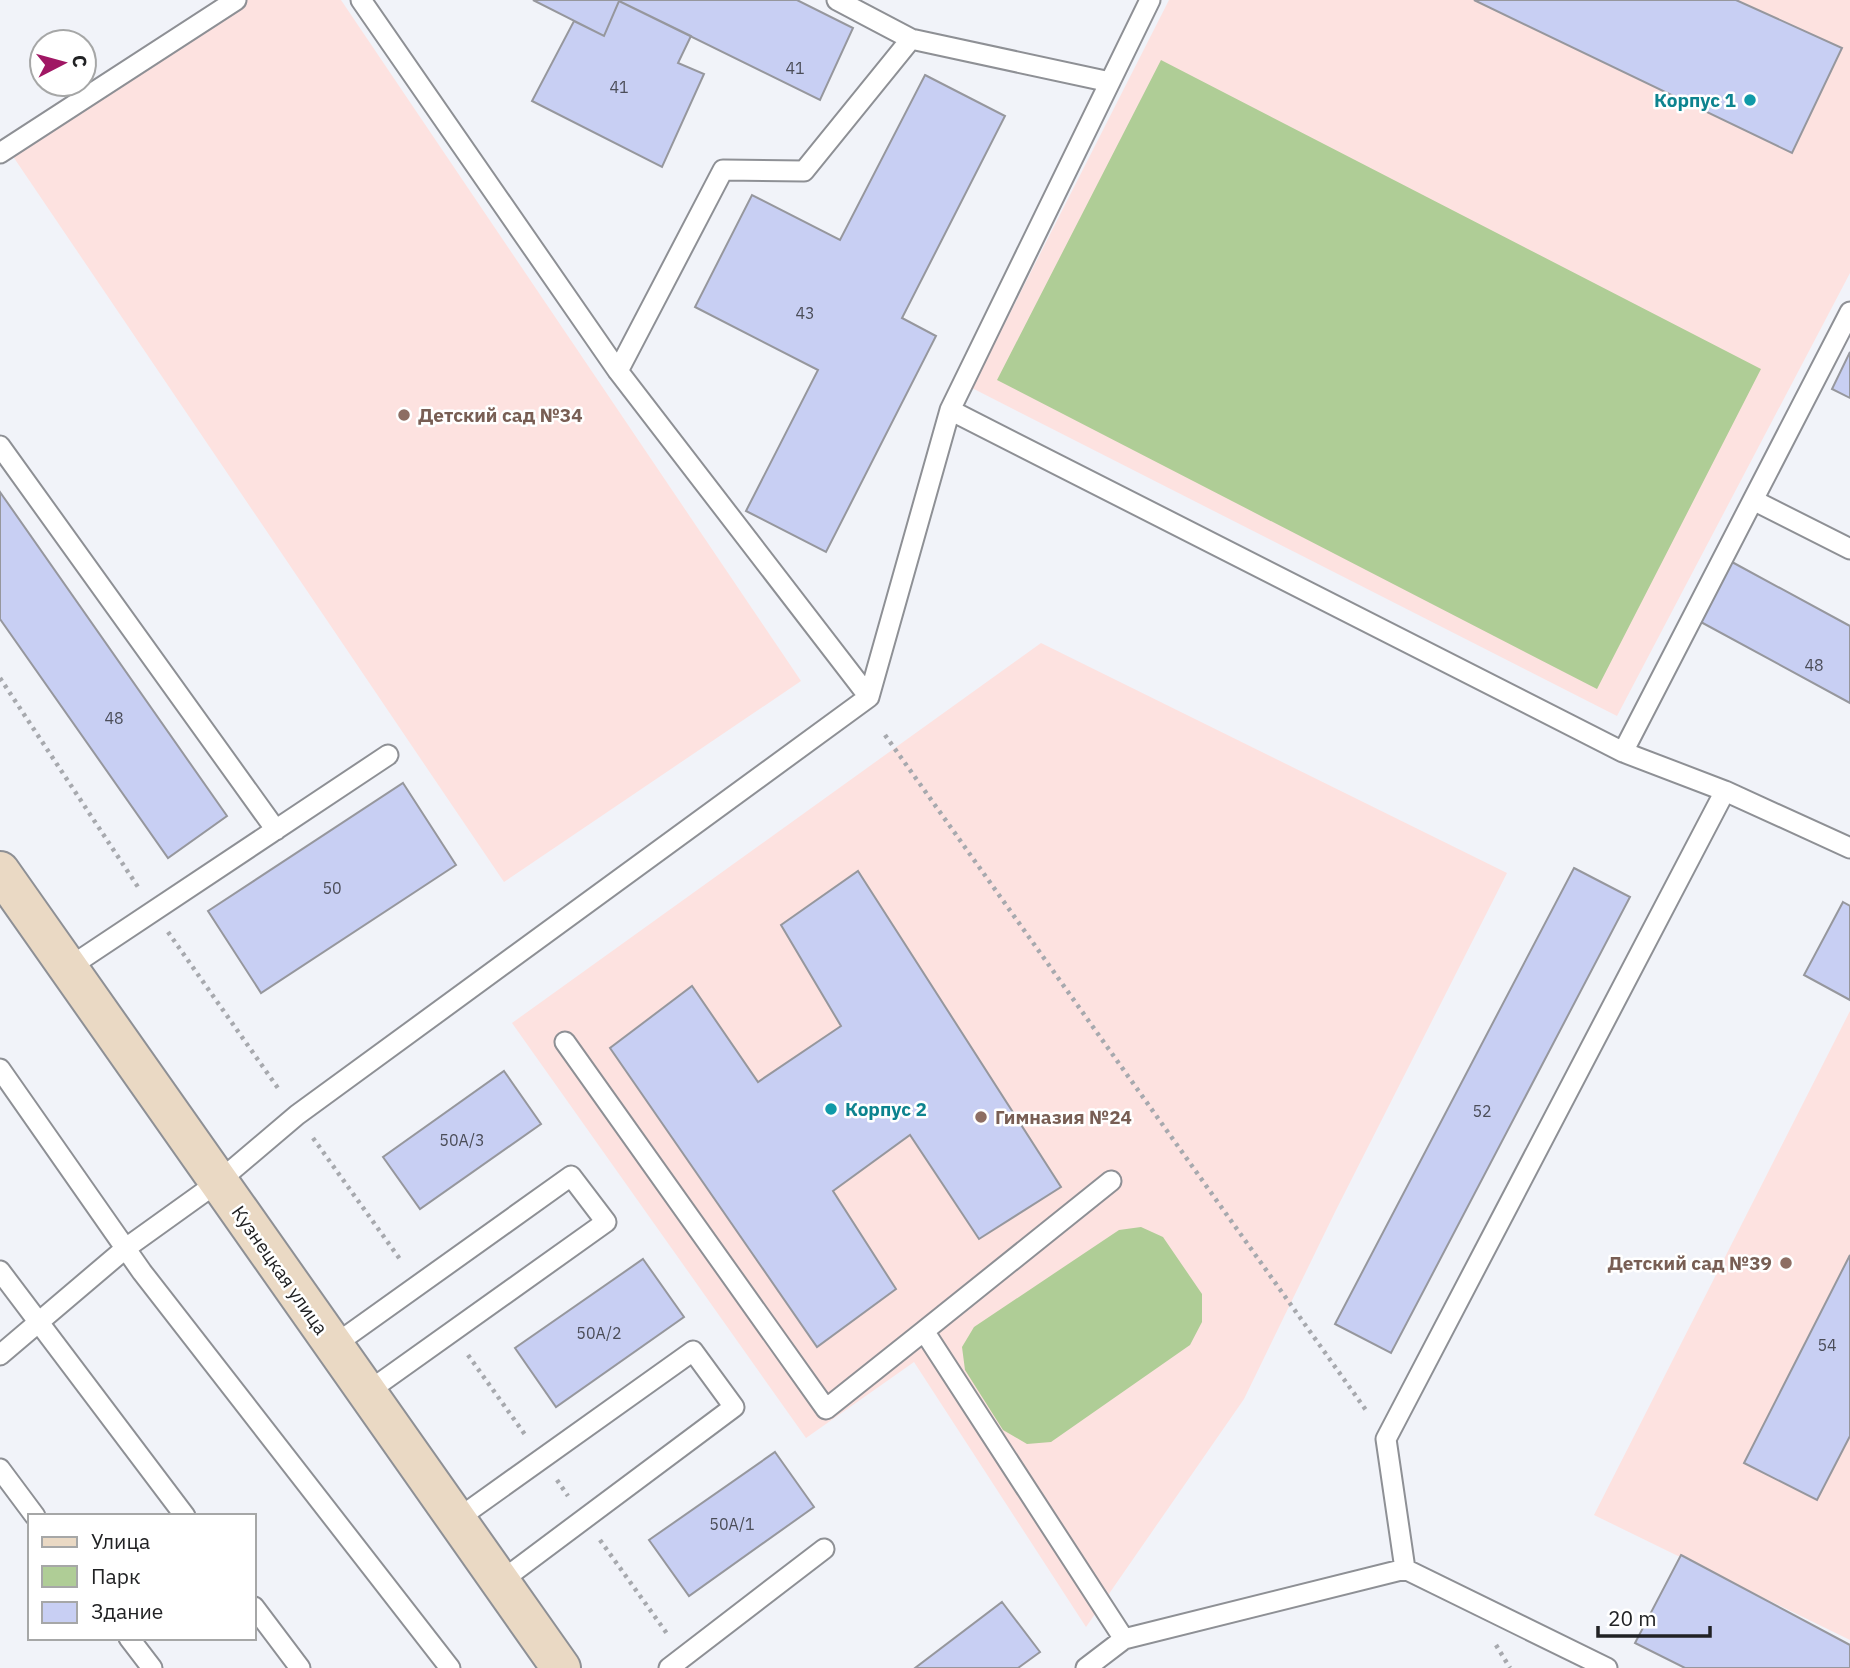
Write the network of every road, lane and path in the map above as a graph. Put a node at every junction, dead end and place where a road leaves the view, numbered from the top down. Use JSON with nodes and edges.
{"nodes":[{"id":1,"x":236,"y":0,"type":"edge"},
{"id":2,"x":361,"y":0,"type":"edge"},
{"id":3,"x":837,"y":0,"type":"edge"},
{"id":4,"x":1150,"y":0,"type":"edge"},
{"id":5,"x":911,"y":39,"type":"junction"},
{"id":6,"x":1110,"y":82,"type":"junction"},
{"id":7,"x":0,"y":153,"type":"edge"},
{"id":8,"x":1850,"y":312,"type":"edge"},
{"id":9,"x":618,"y":370,"type":"junction"},
{"id":10,"x":950,"y":410,"type":"junction"},
{"id":11,"x":0,"y":446,"type":"edge"},
{"id":12,"x":1753,"y":500,"type":"junction"},
{"id":13,"x":1850,"y":550,"type":"edge"},
{"id":14,"x":0,"y":678,"type":"edge"},
{"id":15,"x":869,"y":697,"type":"junction"},
{"id":16,"x":885,"y":734,"type":"dead end"},
{"id":17,"x":1623,"y":752,"type":"junction"},
{"id":18,"x":388,"y":755,"type":"dead end"},
{"id":19,"x":1725,"y":791,"type":"junction"},
{"id":20,"x":276,"y":830,"type":"junction"},
{"id":21,"x":1850,"y":848,"type":"edge"},
{"id":22,"x":0,"y":871,"type":"edge"},
{"id":23,"x":154,"y":911,"type":"junction"},
{"id":24,"x":68,"y":968,"type":"junction"},
{"id":25,"x":565,"y":1042,"type":"dead end"},
{"id":26,"x":0,"y":1069,"type":"edge"},
{"id":27,"x":297,"y":1115,"type":"junction"},
{"id":28,"x":1111,"y":1181,"type":"dead end"},
{"id":29,"x":218,"y":1182,"type":"junction"},
{"id":30,"x":126,"y":1248,"type":"junction"},
{"id":31,"x":0,"y":1271,"type":"edge"},
{"id":32,"x":418,"y":1285,"type":"junction"},
{"id":33,"x":38,"y":1321,"type":"junction"},
{"id":34,"x":925,"y":1331,"type":"junction"},
{"id":35,"x":451,"y":1332,"type":"junction"},
{"id":36,"x":333,"y":1346,"type":"junction"},
{"id":37,"x":0,"y":1355,"type":"edge"},
{"id":38,"x":366,"y":1393,"type":"junction"},
{"id":39,"x":1386,"y":1439,"type":"junction"},
{"id":40,"x":542,"y":1459,"type":"junction"},
{"id":41,"x":0,"y":1469,"type":"edge"},
{"id":42,"x":34,"y":1514,"type":"edge"},
{"id":43,"x":183,"y":1514,"type":"edge"},
{"id":44,"x":585,"y":1519,"type":"junction"},
{"id":45,"x":456,"y":1520,"type":"junction"},
{"id":46,"x":824,"y":1549,"type":"dead end"},
{"id":47,"x":1405,"y":1569,"type":"junction"},
{"id":48,"x":501,"y":1581,"type":"junction"},
{"id":49,"x":256,"y":1610,"type":"edge"},
{"id":50,"x":1124,"y":1639,"type":"junction"},
{"id":51,"x":131,"y":1640,"type":"edge"},
{"id":52,"x":677,"y":1662,"type":"edge"},
{"id":53,"x":152,"y":1668,"type":"edge"},
{"id":54,"x":300,"y":1668,"type":"edge"},
{"id":55,"x":450,"y":1668,"type":"edge"},
{"id":56,"x":561,"y":1668,"type":"edge"},
{"id":57,"x":1086,"y":1668,"type":"edge"},
{"id":58,"x":1607,"y":1668,"type":"edge"}],
"edges":[{"from":1,"to":7,"type":"lane"},
{"from":2,"to":9,"type":"lane"},
{"from":3,"to":5,"type":"lane"},
{"from":4,"to":6,"type":"lane"},
{"from":5,"to":6,"type":"lane"},
{"from":5,"to":9,"type":"lane"},
{"from":6,"to":10,"type":"lane"},
{"from":8,"to":12,"type":"lane"},
{"from":9,"to":15,"type":"lane"},
{"from":10,"to":15,"type":"lane"},
{"from":10,"to":17,"type":"lane"},
{"from":11,"to":20,"type":"lane"},
{"from":12,"to":13,"type":"lane"},
{"from":12,"to":17,"type":"lane"},
{"from":14,"to":23,"type":"path"},
{"from":15,"to":27,"type":"lane"},
{"from":16,"to":39,"type":"path"},
{"from":17,"to":19,"type":"lane"},
{"from":18,"to":20,"type":"lane"},
{"from":19,"to":21,"type":"lane"},
{"from":19,"to":39,"type":"lane"},
{"from":20,"to":23,"type":"lane"},
{"from":22,"to":24,"type":"main road","name":"Кузнецкая улица"},
{"from":23,"to":24,"type":"lane"},
{"from":23,"to":27,"type":"path"},
{"from":24,"to":29,"type":"main road","name":"Кузнецкая улица"},
{"from":25,"to":34,"type":"lane"},
{"from":26,"to":30,"type":"lane"},
{"from":27,"to":29,"type":"lane"},
{"from":27,"to":32,"type":"path"},
{"from":28,"to":34,"type":"lane"},
{"from":29,"to":30,"type":"lane"},
{"from":29,"to":36,"type":"main road","name":"Кузнецкая улица"},
{"from":30,"to":33,"type":"lane"},
{"from":30,"to":55,"type":"lane"},
{"from":31,"to":33,"type":"lane"},
{"from":32,"to":35,"type":"lane"},
{"from":32,"to":36,"type":"lane"},
{"from":33,"to":37,"type":"lane"},
{"from":33,"to":43,"type":"lane"},
{"from":34,"to":50,"type":"lane"},
{"from":35,"to":38,"type":"lane"},
{"from":35,"to":40,"type":"path"},
{"from":36,"to":38,"type":"main road","name":"Кузнецкая улица"},
{"from":38,"to":45,"type":"main road","name":"Кузнецкая улица"},
{"from":39,"to":47,"type":"lane"},
{"from":40,"to":44,"type":"path"},
{"from":40,"to":44,"type":"lane"},
{"from":40,"to":45,"type":"lane"},
{"from":41,"to":42,"type":"lane"},
{"from":44,"to":48,"type":"lane"},
{"from":44,"to":52,"type":"path"},
{"from":45,"to":48,"type":"main road","name":"Кузнецкая улица"},
{"from":46,"to":52,"type":"lane"},
{"from":47,"to":50,"type":"lane"},
{"from":47,"to":58,"type":"lane"},
{"from":48,"to":56,"type":"main road","name":"Кузнецкая улица"},
{"from":49,"to":54,"type":"lane"},
{"from":50,"to":57,"type":"lane"},
{"from":51,"to":53,"type":"lane"}]}
